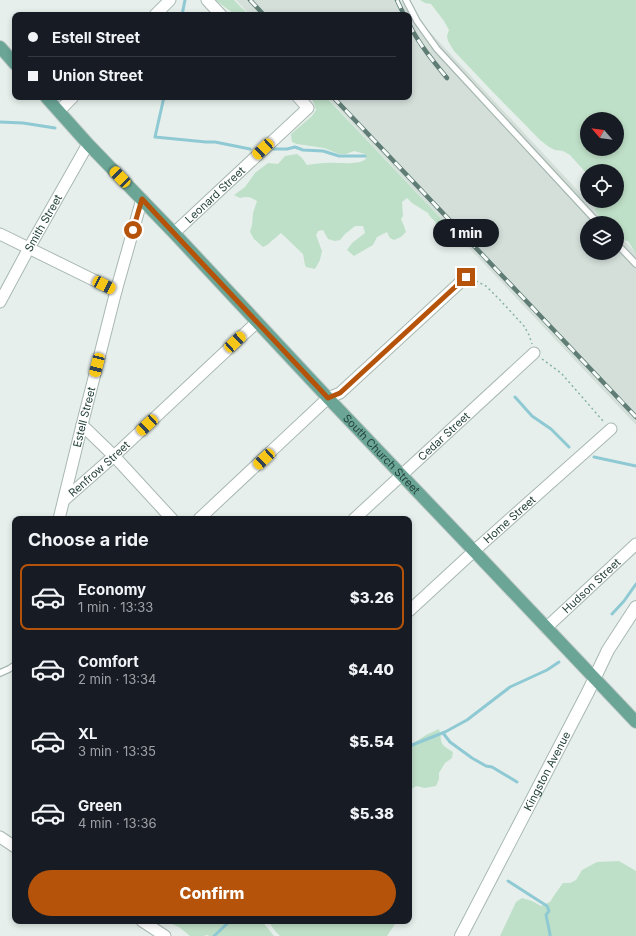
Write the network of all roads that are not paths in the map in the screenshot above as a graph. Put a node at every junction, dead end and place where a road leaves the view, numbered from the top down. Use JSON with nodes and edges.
{"nodes":[{"id":1,"x":170,"y":0,"type":"edge"},
{"id":2,"x":207,"y":0,"type":"edge"},
{"id":3,"x":406,"y":0,"type":"edge"},
{"id":4,"x":158,"y":12,"type":"edge"},
{"id":5,"x":218,"y":12,"type":"edge"},
{"id":6,"x":0,"y":48,"type":"edge"},
{"id":7,"x":12,"y":61,"type":"edge"},
{"id":8,"x":49,"y":100,"type":"edge"},
{"id":9,"x":70,"y":100,"type":"edge"},
{"id":10,"x":301,"y":100,"type":"edge"},
{"id":11,"x":59,"y":111,"type":"junction"},
{"id":12,"x":88,"y":144,"type":"junction"},
{"id":13,"x":142,"y":199,"type":"junction"},
{"id":14,"x":592,"y":216,"type":"edge"},
{"id":15,"x":174,"y":233,"type":"junction"},
{"id":16,"x":0,"y":234,"type":"edge"},
{"id":17,"x":29,"y":248,"type":"junction"},
{"id":18,"x":624,"y":251,"type":"edge"},
{"id":19,"x":636,"y":264,"type":"edge"},
{"id":20,"x":466,"y":277,"type":"dead end"},
{"id":21,"x":116,"y":291,"type":"junction"},
{"id":22,"x":0,"y":302,"type":"edge"},
{"id":23,"x":257,"y":322,"type":"junction"},
{"id":24,"x":534,"y":353,"type":"dead end"},
{"id":25,"x":328,"y":398,"type":"junction"},
{"id":26,"x":82,"y":425,"type":"junction"},
{"id":27,"x":611,"y":429,"type":"dead end"},
{"id":28,"x":114,"y":456,"type":"junction"},
{"id":29,"x":402,"y":474,"type":"junction"},
{"id":30,"x":64,"y":500,"type":"junction"},
{"id":31,"x":60,"y":516,"type":"edge"},
{"id":32,"x":169,"y":516,"type":"edge"},
{"id":33,"x":202,"y":516,"type":"edge"},
{"id":34,"x":357,"y":516,"type":"edge"},
{"id":35,"x":636,"y":544,"type":"edge"},
{"id":36,"x":474,"y":551,"type":"junction"},
{"id":37,"x":636,"y":607,"type":"edge"},
{"id":38,"x":412,"y":608,"type":"edge"},
{"id":39,"x":546,"y":628,"type":"junction"},
{"id":40,"x":12,"y":667,"type":"edge"},
{"id":41,"x":0,"y":673,"type":"edge"},
{"id":42,"x":594,"y":678,"type":"junction"},
{"id":43,"x":636,"y":722,"type":"edge"},
{"id":44,"x":147,"y":924,"type":"edge"},
{"id":45,"x":166,"y":936,"type":"edge"},
{"id":46,"x":461,"y":936,"type":"edge"}],
"edges":[{"from":1,"to":4,"type":"street"},
{"from":2,"to":5,"type":"street"},
{"from":3,"to":14,"type":"lane"},
{"from":6,"to":7,"type":"main road"},
{"from":8,"to":11,"type":"main road","name":"South Church Street"},
{"from":9,"to":11,"type":"street"},
{"from":10,"to":15,"type":"street","name":"Leonard Street"},
{"from":11,"to":12,"type":"main road","name":"South Church Street"},
{"from":12,"to":13,"type":"main road","name":"South Church Street"},
{"from":12,"to":17,"type":"street","name":"Smith Street"},
{"from":13,"to":15,"type":"main road","name":"South Church Street"},
{"from":13,"to":21,"type":"street","name":"Estell Street"},
{"from":15,"to":23,"type":"main road","name":"South Church Street"},
{"from":16,"to":17,"type":"street"},
{"from":17,"to":21,"type":"street"},
{"from":17,"to":22,"type":"street","name":"Smith Street"},
{"from":18,"to":19,"type":"lane"},
{"from":20,"to":25,"type":"street"},
{"from":21,"to":26,"type":"street","name":"Estell Street"},
{"from":23,"to":25,"type":"main road","name":"South Church Street"},
{"from":23,"to":28,"type":"street","name":"Renfrow Street"},
{"from":24,"to":29,"type":"street","name":"Cedar Street"},
{"from":25,"to":29,"type":"main road","name":"South Church Street"},
{"from":25,"to":33,"type":"street"},
{"from":26,"to":28,"type":"street"},
{"from":26,"to":30,"type":"street","name":"Estell Street"},
{"from":27,"to":36,"type":"street","name":"Home Street"},
{"from":28,"to":30,"type":"street","name":"Renfrow Street"},
{"from":28,"to":32,"type":"street"},
{"from":29,"to":34,"type":"street","name":"Cedar Street"},
{"from":29,"to":36,"type":"main road","name":"South Church Street"},
{"from":30,"to":31,"type":"street","name":"Estell Street"},
{"from":35,"to":39,"type":"street","name":"Hudson Street"},
{"from":36,"to":38,"type":"street","name":"Home Street"},
{"from":36,"to":39,"type":"main road","name":"South Church Street"},
{"from":37,"to":42,"type":"street","name":"Kingston Avenue"},
{"from":39,"to":42,"type":"main road","name":"South Church Street"},
{"from":40,"to":41,"type":"lane"},
{"from":42,"to":43,"type":"main road","name":"South Church Street"},
{"from":42,"to":46,"type":"street","name":"Kingston Avenue"},
{"from":44,"to":45,"type":"street"}]}
